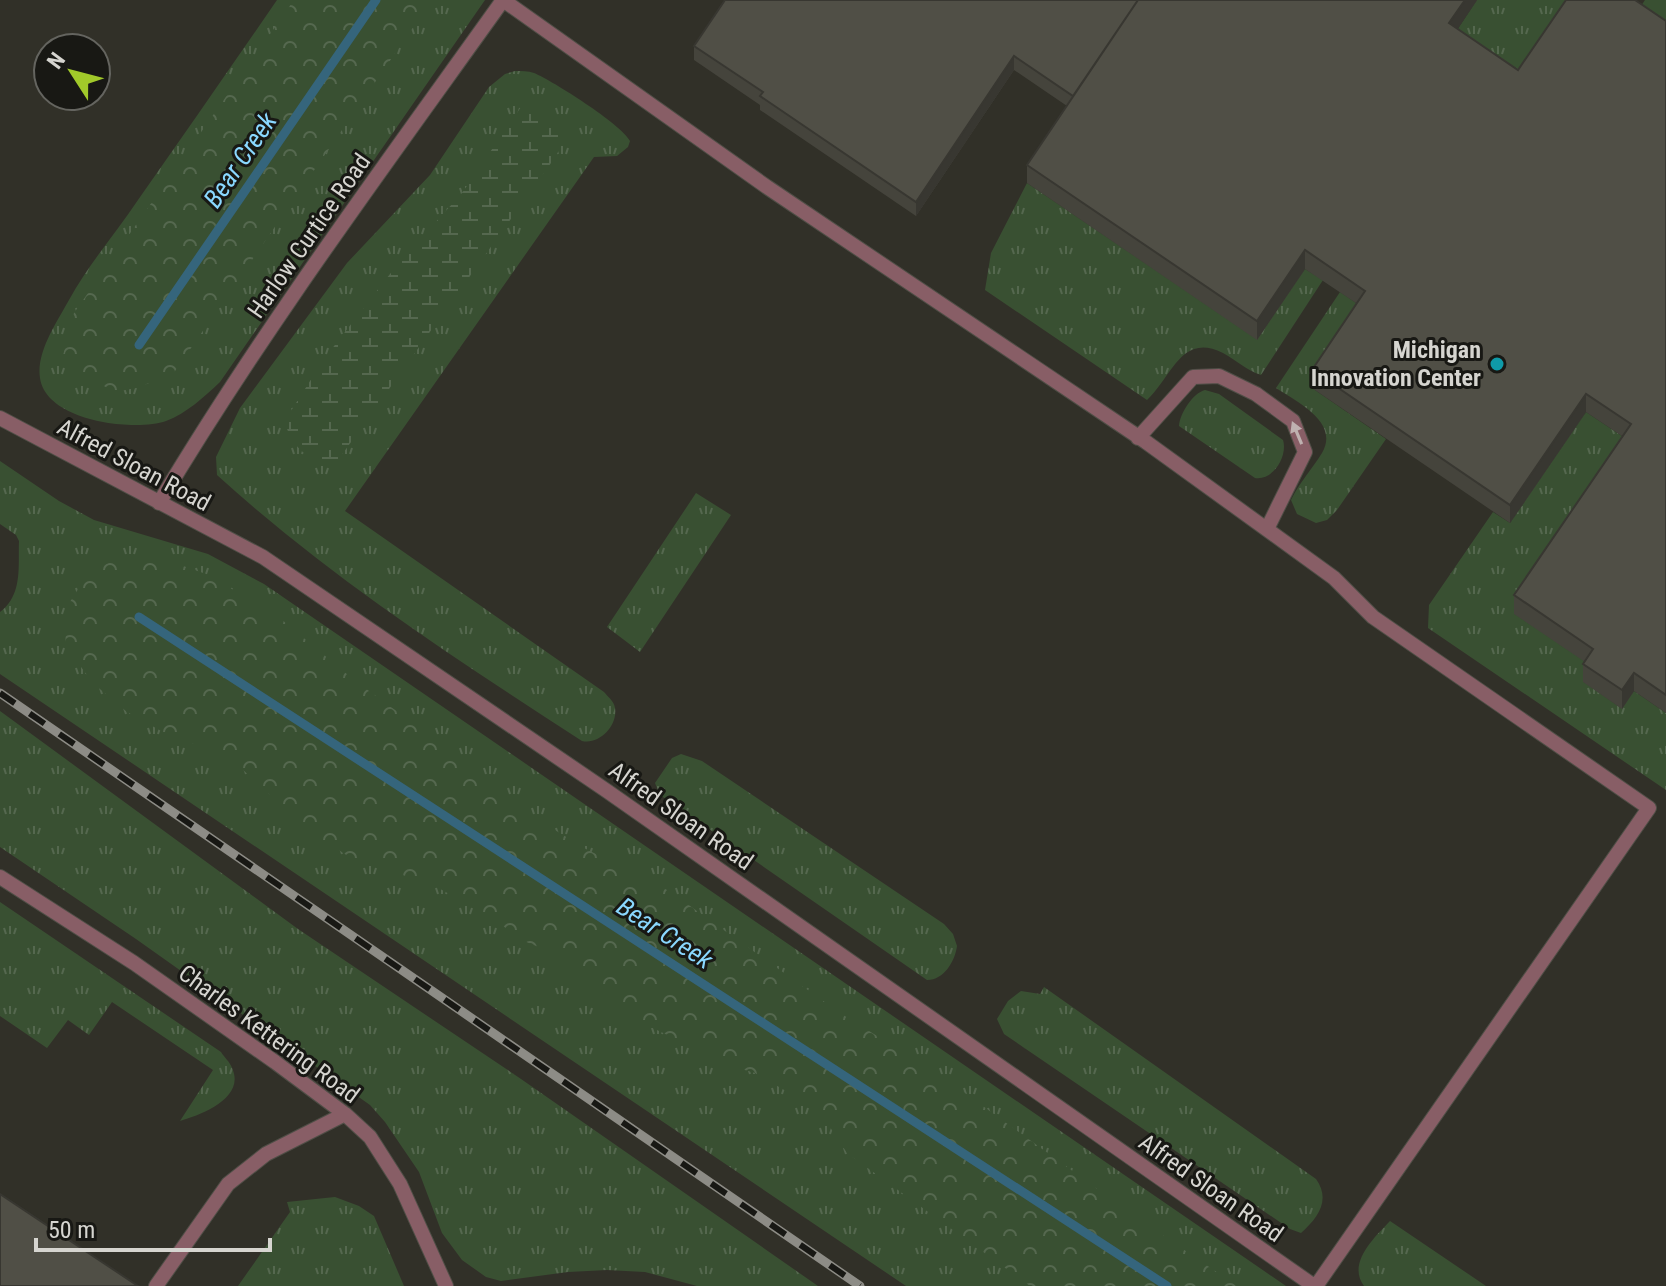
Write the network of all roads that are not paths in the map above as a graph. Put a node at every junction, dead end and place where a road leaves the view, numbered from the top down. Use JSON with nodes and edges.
{"nodes":[{"id":1,"x":503,"y":0,"type":"edge"},
{"id":2,"x":0,"y":418,"type":"edge"},
{"id":3,"x":1138,"y":438,"type":"junction"},
{"id":4,"x":159,"y":503,"type":"junction"},
{"id":5,"x":1267,"y":529,"type":"junction"},
{"id":6,"x":0,"y":877,"type":"edge"},
{"id":7,"x":345,"y":1114,"type":"junction"},
{"id":8,"x":156,"y":1286,"type":"edge"},
{"id":9,"x":446,"y":1286,"type":"edge"},
{"id":10,"x":1315,"y":1286,"type":"edge"}],
"edges":[{"from":1,"to":3,"type":"lane"},
{"from":1,"to":4,"type":"lane","name":"Harlow Curtice Road"},
{"from":2,"to":4,"type":"lane","name":"Alfred Sloan Road"},
{"from":3,"to":5,"type":"lane"},
{"from":5,"to":3,"type":"lane","one_way":true},
{"from":4,"to":10,"type":"lane","name":"Alfred Sloan Road"},
{"from":5,"to":10,"type":"lane"},
{"from":6,"to":7,"type":"lane","name":"Charles Kettering Road"},
{"from":7,"to":8,"type":"lane"},
{"from":7,"to":9,"type":"lane","name":"Charles Kettering Road"}]}
